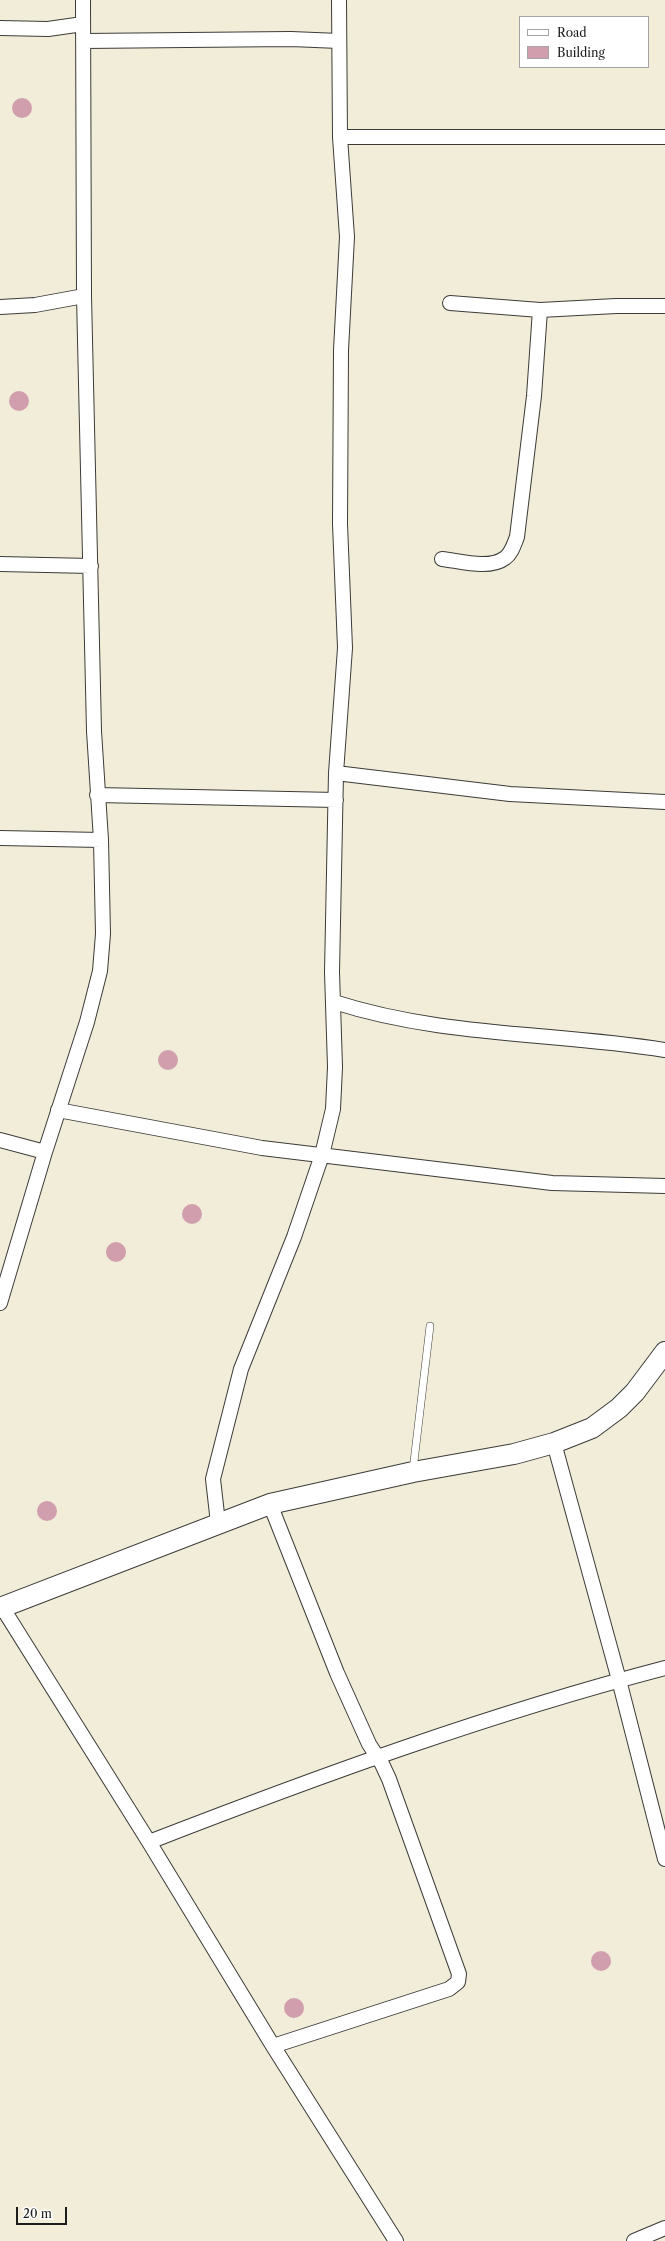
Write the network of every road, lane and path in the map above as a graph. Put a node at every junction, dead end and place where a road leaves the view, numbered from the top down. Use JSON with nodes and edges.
{"nodes":[{"id":1,"x":83,"y":0,"type":"edge"},
{"id":2,"x":339,"y":0,"type":"edge"},
{"id":3,"x":83,"y":24,"type":"junction"},
{"id":4,"x":0,"y":28,"type":"edge"},
{"id":5,"x":83,"y":41,"type":"junction"},
{"id":6,"x":339,"y":41,"type":"junction"},
{"id":7,"x":340,"y":136,"type":"junction"},
{"id":8,"x":665,"y":137,"type":"edge"},
{"id":9,"x":84,"y":296,"type":"junction"},
{"id":10,"x":450,"y":303,"type":"dead end"},
{"id":11,"x":665,"y":306,"type":"edge"},
{"id":12,"x":0,"y":307,"type":"edge"},
{"id":13,"x":540,"y":310,"type":"junction"},
{"id":14,"x":442,"y":559,"type":"dead end"},
{"id":15,"x":0,"y":564,"type":"edge"},
{"id":16,"x":91,"y":566,"type":"junction"},
{"id":17,"x":336,"y":773,"type":"junction"},
{"id":18,"x":96,"y":795,"type":"junction"},
{"id":19,"x":336,"y":800,"type":"junction"},
{"id":20,"x":665,"y":802,"type":"edge"},
{"id":21,"x":0,"y":838,"type":"edge"},
{"id":22,"x":101,"y":840,"type":"junction"},
{"id":23,"x":334,"y":1002,"type":"junction"},
{"id":24,"x":665,"y":1050,"type":"edge"},
{"id":25,"x":58,"y":1110,"type":"junction"},
{"id":26,"x":0,"y":1140,"type":"edge"},
{"id":27,"x":45,"y":1152,"type":"junction"},
{"id":28,"x":322,"y":1155,"type":"junction"},
{"id":29,"x":665,"y":1186,"type":"edge"},
{"id":30,"x":0,"y":1303,"type":"edge"},
{"id":31,"x":430,"y":1326,"type":"dead end"},
{"id":32,"x":665,"y":1352,"type":"edge"},
{"id":33,"x":554,"y":1443,"type":"junction"},
{"id":34,"x":413,"y":1472,"type":"junction"},
{"id":35,"x":270,"y":1504,"type":"junction"},
{"id":36,"x":218,"y":1523,"type":"junction"},
{"id":37,"x":1,"y":1608,"type":"edge"},
{"id":38,"x":665,"y":1668,"type":"edge"},
{"id":39,"x":619,"y":1680,"type":"junction"},
{"id":40,"x":377,"y":1756,"type":"junction"},
{"id":41,"x":149,"y":1842,"type":"junction"},
{"id":42,"x":665,"y":1859,"type":"edge"},
{"id":43,"x":273,"y":2046,"type":"junction"},
{"id":44,"x":665,"y":2228,"type":"edge"},
{"id":45,"x":396,"y":2241,"type":"edge"},
{"id":46,"x":634,"y":2241,"type":"edge"}],
"edges":[{"from":1,"to":3,"type":"street"},
{"from":2,"to":6,"type":"street"},
{"from":3,"to":4,"type":"street"},
{"from":3,"to":5,"type":"street"},
{"from":5,"to":6,"type":"street"},
{"from":5,"to":9,"type":"street"},
{"from":6,"to":7,"type":"street"},
{"from":7,"to":8,"type":"street"},
{"from":7,"to":17,"type":"street"},
{"from":9,"to":12,"type":"street"},
{"from":9,"to":16,"type":"street"},
{"from":10,"to":13,"type":"street"},
{"from":11,"to":13,"type":"street"},
{"from":13,"to":14,"type":"street"},
{"from":15,"to":16,"type":"street"},
{"from":16,"to":18,"type":"street"},
{"from":17,"to":19,"type":"street"},
{"from":17,"to":20,"type":"street"},
{"from":18,"to":19,"type":"street"},
{"from":18,"to":22,"type":"street"},
{"from":19,"to":23,"type":"street"},
{"from":21,"to":22,"type":"street"},
{"from":22,"to":25,"type":"street"},
{"from":23,"to":24,"type":"street"},
{"from":23,"to":28,"type":"street"},
{"from":25,"to":27,"type":"street"},
{"from":25,"to":28,"type":"street"},
{"from":26,"to":27,"type":"street"},
{"from":27,"to":30,"type":"street"},
{"from":28,"to":29,"type":"street"},
{"from":28,"to":36,"type":"street"},
{"from":31,"to":34,"type":"lane"},
{"from":32,"to":33,"type":"street"},
{"from":33,"to":34,"type":"street"},
{"from":33,"to":39,"type":"street"},
{"from":34,"to":35,"type":"street"},
{"from":35,"to":36,"type":"street"},
{"from":35,"to":40,"type":"street"},
{"from":36,"to":37,"type":"street"},
{"from":37,"to":41,"type":"street"},
{"from":38,"to":39,"type":"street"},
{"from":39,"to":40,"type":"street"},
{"from":39,"to":42,"type":"street"},
{"from":40,"to":41,"type":"street"},
{"from":40,"to":43,"type":"street"},
{"from":41,"to":43,"type":"street"},
{"from":43,"to":45,"type":"street"},
{"from":44,"to":46,"type":"street"}]}
